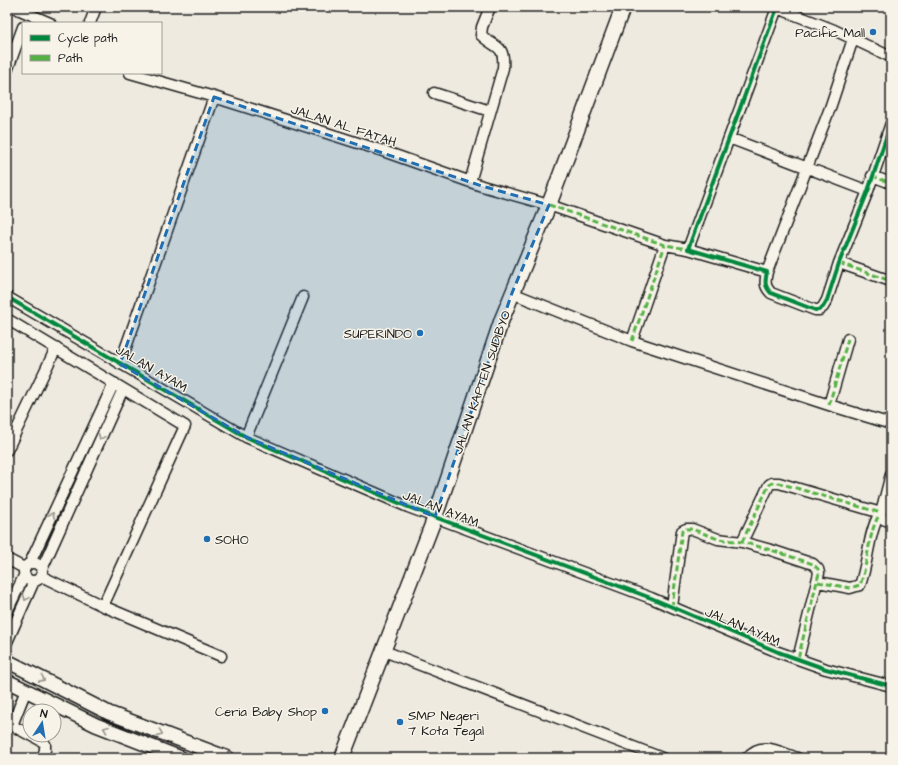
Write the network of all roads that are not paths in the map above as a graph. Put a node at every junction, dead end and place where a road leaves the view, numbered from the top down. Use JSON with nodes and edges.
{"nodes":[{"id":1,"x":13,"y":7,"type":"edge"},
{"id":2,"x":96,"y":7,"type":"edge"},
{"id":3,"x":490,"y":7,"type":"edge"},
{"id":4,"x":623,"y":7,"type":"edge"},
{"id":5,"x":776,"y":7,"type":"edge"},
{"id":6,"x":25,"y":21,"type":"edge"},
{"id":7,"x":38,"y":22,"type":"edge"},
{"id":8,"x":90,"y":22,"type":"edge"},
{"id":9,"x":22,"y":29,"type":"edge"},
{"id":10,"x":853,"y":39,"type":"junction"},
{"id":11,"x":891,"y":57,"type":"edge"},
{"id":12,"x":7,"y":71,"type":"edge"},
{"id":13,"x":134,"y":74,"type":"edge"},
{"id":14,"x":434,"y":92,"type":"dead end"},
{"id":15,"x":214,"y":97,"type":"junction"},
{"id":16,"x":490,"y":111,"type":"junction"},
{"id":17,"x":891,"y":124,"type":"edge"},
{"id":18,"x":729,"y":138,"type":"junction"},
{"id":19,"x":808,"y":167,"type":"junction"},
{"id":20,"x":872,"y":176,"type":"junction"},
{"id":21,"x":470,"y":182,"type":"junction"},
{"id":22,"x":891,"y":184,"type":"edge"},
{"id":23,"x":868,"y":191,"type":"junction"},
{"id":24,"x":548,"y":205,"type":"junction"},
{"id":25,"x":665,"y":245,"type":"junction"},
{"id":26,"x":688,"y":249,"type":"junction"},
{"id":27,"x":839,"y":262,"type":"junction"},
{"id":28,"x":767,"y":272,"type":"junction"},
{"id":29,"x":891,"y":281,"type":"edge"},
{"id":30,"x":512,"y":293,"type":"junction"},
{"id":31,"x":7,"y":297,"type":"edge"},
{"id":32,"x":303,"y":297,"type":"dead end"},
{"id":33,"x":7,"y":319,"type":"edge"},
{"id":34,"x":848,"y":339,"type":"dead end"},
{"id":35,"x":632,"y":341,"type":"junction"},
{"id":36,"x":56,"y":348,"type":"junction"},
{"id":37,"x":120,"y":364,"type":"junction"},
{"id":38,"x":114,"y":383,"type":"junction"},
{"id":39,"x":123,"y":389,"type":"junction"},
{"id":40,"x":829,"y":405,"type":"junction"},
{"id":41,"x":101,"y":409,"type":"junction"},
{"id":42,"x":112,"y":414,"type":"junction"},
{"id":43,"x":891,"y":424,"type":"edge"},
{"id":44,"x":246,"y":437,"type":"junction"},
{"id":45,"x":7,"y":450,"type":"edge"},
{"id":46,"x":82,"y":452,"type":"junction"},
{"id":47,"x":92,"y":457,"type":"junction"},
{"id":48,"x":891,"y":474,"type":"edge"},
{"id":49,"x":61,"y":497,"type":"junction"},
{"id":50,"x":72,"y":502,"type":"junction"},
{"id":51,"x":879,"y":515,"type":"junction"},
{"id":52,"x":435,"y":517,"type":"junction"},
{"id":53,"x":891,"y":522,"type":"edge"},
{"id":54,"x":44,"y":534,"type":"junction"},
{"id":55,"x":55,"y":539,"type":"junction"},
{"id":56,"x":742,"y":542,"type":"junction"},
{"id":57,"x":7,"y":559,"type":"edge"},
{"id":58,"x":26,"y":569,"type":"junction"},
{"id":59,"x":39,"y":576,"type":"junction"},
{"id":60,"x":818,"y":582,"type":"junction"},
{"id":61,"x":103,"y":606,"type":"junction"},
{"id":62,"x":672,"y":607,"type":"junction"},
{"id":63,"x":7,"y":610,"type":"edge"},
{"id":64,"x":19,"y":616,"type":"junction"},
{"id":65,"x":7,"y":642,"type":"edge"},
{"id":66,"x":384,"y":651,"type":"junction"},
{"id":67,"x":221,"y":656,"type":"dead end"},
{"id":68,"x":798,"y":659,"type":"junction"},
{"id":69,"x":7,"y":662,"type":"edge"},
{"id":70,"x":7,"y":681,"type":"edge"},
{"id":71,"x":891,"y":686,"type":"edge"},
{"id":72,"x":26,"y":690,"type":"junction"},
{"id":73,"x":22,"y":731,"type":"edge"},
{"id":74,"x":44,"y":743,"type":"edge"},
{"id":75,"x":193,"y":745,"type":"junction"},
{"id":76,"x":42,"y":758,"type":"edge"},
{"id":77,"x":181,"y":758,"type":"edge"},
{"id":78,"x":188,"y":758,"type":"edge"},
{"id":79,"x":228,"y":758,"type":"edge"},
{"id":80,"x":342,"y":758,"type":"edge"},
{"id":81,"x":662,"y":758,"type":"edge"},
{"id":82,"x":747,"y":758,"type":"edge"},
{"id":83,"x":797,"y":758,"type":"edge"}],
"edges":[{"from":1,"to":6,"type":"street"},
{"from":2,"to":8,"type":"street"},
{"from":3,"to":16,"type":"street"},
{"from":4,"to":24,"type":"main road","name":"JALAN KAPTEN SUDIBYO"},
{"from":5,"to":10,"type":"street"},
{"from":5,"to":18,"type":"street"},
{"from":6,"to":7,"type":"street"},
{"from":9,"to":12,"type":"street"},
{"from":10,"to":11,"type":"street"},
{"from":10,"to":19,"type":"street"},
{"from":13,"to":15,"type":"street","name":"JALAN AL FATAH"},
{"from":14,"to":16,"type":"street"},
{"from":15,"to":21,"type":"street","name":"JALAN AL FATAH"},
{"from":15,"to":37,"type":"street"},
{"from":16,"to":21,"type":"street"},
{"from":17,"to":20,"type":"street"},
{"from":18,"to":19,"type":"street"},
{"from":18,"to":26,"type":"street"},
{"from":19,"to":23,"type":"street"},
{"from":19,"to":28,"type":"street"},
{"from":20,"to":22,"type":"street"},
{"from":20,"to":23,"type":"street"},
{"from":21,"to":24,"type":"street","name":"JALAN AL FATAH"},
{"from":23,"to":27,"type":"street"},
{"from":24,"to":25,"type":"street","name":"JALAN AL FATAH"},
{"from":24,"to":30,"type":"main road","name":"JALAN KAPTEN SUDIBYO"},
{"from":25,"to":26,"type":"street","name":"JALAN AL FATAH"},
{"from":25,"to":35,"type":"street"},
{"from":26,"to":28,"type":"street","name":"JALAN AL FATAH"},
{"from":27,"to":28,"type":"street"},
{"from":27,"to":29,"type":"street"},
{"from":30,"to":35,"type":"street"},
{"from":30,"to":52,"type":"main road","name":"JALAN KAPTEN SUDIBYO"},
{"from":31,"to":37,"type":"street","name":"JALAN AYAM"},
{"from":32,"to":44,"type":"street"},
{"from":33,"to":36,"type":"street"},
{"from":34,"to":40,"type":"street"},
{"from":35,"to":40,"type":"street"},
{"from":36,"to":38,"type":"street"},
{"from":36,"to":45,"type":"street"},
{"from":37,"to":44,"type":"street","name":"JALAN AYAM"},
{"from":38,"to":39,"type":"street"},
{"from":38,"to":41,"type":"street"},
{"from":39,"to":42,"type":"street"},
{"from":39,"to":61,"type":"street"},
{"from":40,"to":43,"type":"street"},
{"from":41,"to":42,"type":"street"},
{"from":41,"to":46,"type":"street"},
{"from":42,"to":47,"type":"street","one_way":true},
{"from":44,"to":52,"type":"street","name":"JALAN AYAM"},
{"from":46,"to":47,"type":"street"},
{"from":46,"to":49,"type":"street"},
{"from":47,"to":50,"type":"street"},
{"from":48,"to":51,"type":"street"},
{"from":49,"to":50,"type":"street"},
{"from":54,"to":49,"type":"street","one_way":true},
{"from":50,"to":55,"type":"street"},
{"from":51,"to":53,"type":"street"},
{"from":51,"to":56,"type":"street"},
{"from":51,"to":60,"type":"street"},
{"from":52,"to":62,"type":"street","name":"JALAN AYAM"},
{"from":52,"to":66,"type":"main road","name":"JALAN KAPTEN SUDIBYO"},
{"from":54,"to":55,"type":"street"},
{"from":54,"to":58,"type":"street"},
{"from":55,"to":59,"type":"street"},
{"from":56,"to":60,"type":"street"},
{"from":56,"to":62,"type":"street"},
{"from":57,"to":58,"type":"street"},
{"from":58,"to":59,"type":"street"},
{"from":58,"to":59,"type":"street"},
{"from":58,"to":63,"type":"street"},
{"from":59,"to":61,"type":"street"},
{"from":59,"to":64,"type":"street","one_way":true},
{"from":60,"to":68,"type":"street"},
{"from":61,"to":67,"type":"street"},
{"from":62,"to":68,"type":"street","name":"JALAN AYAM"},
{"from":63,"to":64,"type":"street"},
{"from":64,"to":65,"type":"street"},
{"from":66,"to":80,"type":"main road","name":"JALAN KAPTEN SUDIBYO"},
{"from":66,"to":81,"type":"street"},
{"from":68,"to":71,"type":"street","name":"JALAN AYAM"},
{"from":69,"to":75,"type":"street","one_way":true},
{"from":70,"to":72,"type":"street"},
{"from":72,"to":73,"type":"street"},
{"from":77,"to":72,"type":"street","one_way":true},
{"from":74,"to":76,"type":"street"},
{"from":75,"to":78,"type":"street"},
{"from":75,"to":79,"type":"street"},
{"from":82,"to":83,"type":"street"}]}
